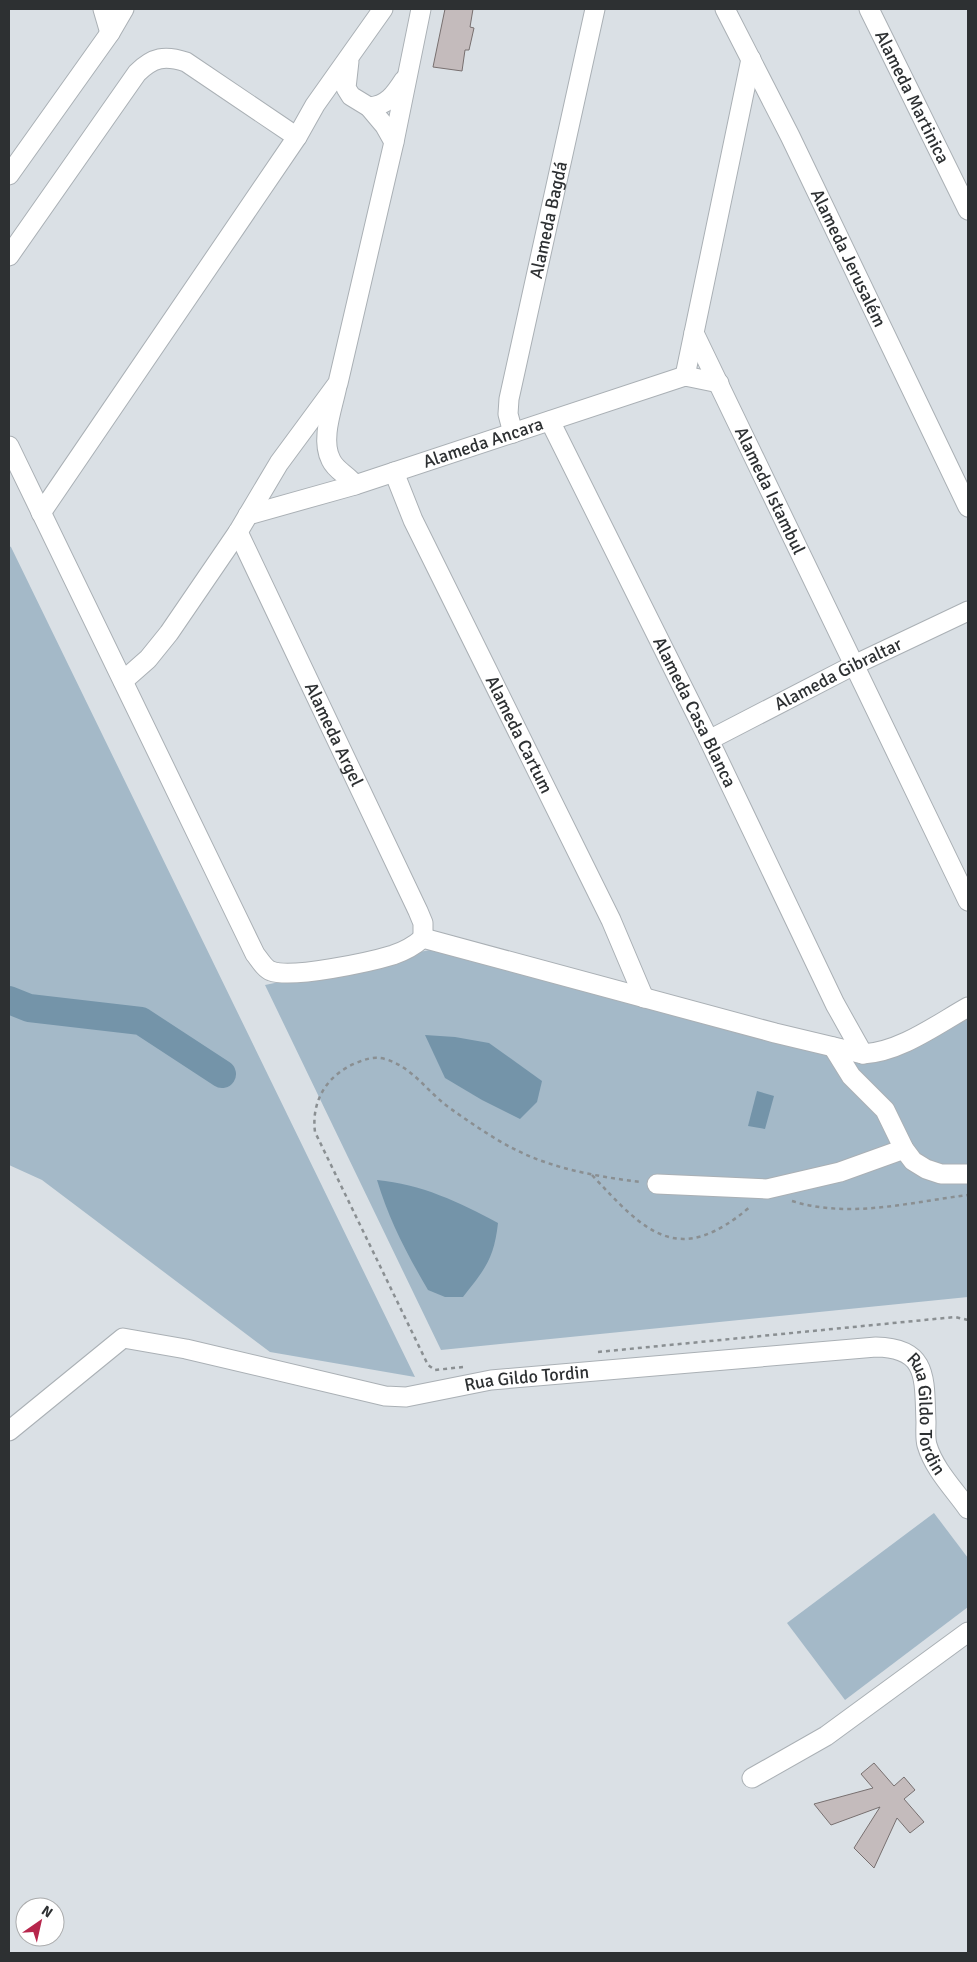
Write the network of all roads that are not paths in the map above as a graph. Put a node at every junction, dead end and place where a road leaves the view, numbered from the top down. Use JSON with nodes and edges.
{"nodes":[{"id":1,"x":103,"y":9,"type":"edge"},
{"id":2,"x":124,"y":9,"type":"edge"},
{"id":3,"x":383,"y":9,"type":"edge"},
{"id":4,"x":421,"y":9,"type":"edge"},
{"id":5,"x":595,"y":9,"type":"edge"},
{"id":6,"x":725,"y":9,"type":"edge"},
{"id":7,"x":869,"y":9,"type":"edge"},
{"id":8,"x":110,"y":33,"type":"junction"},
{"id":9,"x":349,"y":59,"type":"junction"},
{"id":10,"x":751,"y":59,"type":"junction"},
{"id":11,"x":406,"y":76,"type":"junction"},
{"id":12,"x":351,"y":96,"type":"junction"},
{"id":13,"x":315,"y":105,"type":"junction"},
{"id":14,"x":370,"y":107,"type":"junction"},
{"id":15,"x":297,"y":137,"type":"junction"},
{"id":16,"x":394,"y":142,"type":"junction"},
{"id":17,"x":9,"y":176,"type":"edge"},
{"id":18,"x":966,"y":198,"type":"edge"},
{"id":19,"x":9,"y":256,"type":"edge"},
{"id":20,"x":694,"y":333,"type":"junction"},
{"id":21,"x":684,"y":376,"type":"junction"},
{"id":22,"x":338,"y":383,"type":"junction"},
{"id":23,"x":718,"y":383,"type":"junction"},
{"id":24,"x":550,"y":421,"type":"junction"},
{"id":25,"x":513,"y":433,"type":"junction"},
{"id":26,"x":9,"y":446,"type":"edge"},
{"id":27,"x":394,"y":472,"type":"junction"},
{"id":28,"x":355,"y":485,"type":"junction"},
{"id":29,"x":968,"y":507,"type":"edge"},
{"id":30,"x":41,"y":513,"type":"junction"},
{"id":31,"x":248,"y":515,"type":"junction"},
{"id":32,"x":238,"y":532,"type":"junction"},
{"id":33,"x":968,"y":611,"type":"edge"},
{"id":34,"x":854,"y":664,"type":"junction"},
{"id":35,"x":123,"y":681,"type":"junction"},
{"id":36,"x":709,"y":740,"type":"junction"},
{"id":37,"x":968,"y":901,"type":"edge"},
{"id":38,"x":423,"y":938,"type":"junction"},
{"id":39,"x":644,"y":998,"type":"junction"},
{"id":40,"x":968,"y":1007,"type":"edge"},
{"id":41,"x":831,"y":1046,"type":"junction"},
{"id":42,"x":863,"y":1054,"type":"junction"},
{"id":43,"x":904,"y":1149,"type":"junction"},
{"id":44,"x":968,"y":1174,"type":"edge"},
{"id":45,"x":657,"y":1184,"type":"road end"},
{"id":46,"x":9,"y":1431,"type":"edge"},
{"id":47,"x":968,"y":1509,"type":"edge"},
{"id":48,"x":968,"y":1632,"type":"edge"},
{"id":49,"x":752,"y":1778,"type":"dead end"}],
"edges":[{"from":1,"to":8,"type":"street"},
{"from":2,"to":8,"type":"street"},
{"from":3,"to":9,"type":"street"},
{"from":4,"to":11,"type":"street"},
{"from":5,"to":25,"type":"street","name":"Alameda Bagdá"},
{"from":6,"to":10,"type":"street","name":"Alameda Jerusalém"},
{"from":7,"to":18,"type":"street","name":"Alameda Martinica"},
{"from":8,"to":17,"type":"street"},
{"from":9,"to":12,"type":"street"},
{"from":9,"to":13,"type":"street"},
{"from":10,"to":20,"type":"street"},
{"from":10,"to":29,"type":"street","name":"Alameda Jerusalém"},
{"from":11,"to":14,"type":"street"},
{"from":11,"to":16,"type":"street"},
{"from":12,"to":13,"type":"street"},
{"from":12,"to":14,"type":"street"},
{"from":13,"to":15,"type":"street"},
{"from":14,"to":16,"type":"street"},
{"from":15,"to":19,"type":"street"},
{"from":15,"to":30,"type":"street"},
{"from":16,"to":22,"type":"street"},
{"from":20,"to":21,"type":"street"},
{"from":20,"to":23,"type":"street","name":"Alameda Istambul"},
{"from":21,"to":23,"type":"street"},
{"from":21,"to":24,"type":"street","name":"Alameda Ancara"},
{"from":22,"to":28,"type":"street"},
{"from":22,"to":31,"type":"street"},
{"from":23,"to":34,"type":"street","name":"Alameda Istambul"},
{"from":24,"to":25,"type":"street","name":"Alameda Ancara"},
{"from":24,"to":36,"type":"street","name":"Alameda Casa Blanca"},
{"from":25,"to":27,"type":"street","name":"Alameda Ancara"},
{"from":26,"to":30,"type":"street"},
{"from":27,"to":28,"type":"street","name":"Alameda Ancara"},
{"from":27,"to":39,"type":"street","name":"Alameda Cartum"},
{"from":28,"to":31,"type":"street","name":"Alameda Ancara"},
{"from":30,"to":35,"type":"street"},
{"from":31,"to":32,"type":"street"},
{"from":32,"to":35,"type":"street"},
{"from":32,"to":38,"type":"street","name":"Alameda Argel"},
{"from":33,"to":34,"type":"street","name":"Alameda Gibraltar"},
{"from":34,"to":36,"type":"street","name":"Alameda Gibraltar"},
{"from":34,"to":37,"type":"street","name":"Alameda Istambul"},
{"from":35,"to":38,"type":"street"},
{"from":36,"to":42,"type":"street","name":"Alameda Casa Blanca"},
{"from":38,"to":39,"type":"street"},
{"from":39,"to":41,"type":"street"},
{"from":40,"to":42,"type":"street"},
{"from":41,"to":42,"type":"street"},
{"from":41,"to":43,"type":"street"},
{"from":43,"to":44,"type":"street"},
{"from":43,"to":45,"type":"street"},
{"from":46,"to":47,"type":"street","name":"Rua Gildo Tordin"},
{"from":48,"to":49,"type":"street"}]}
